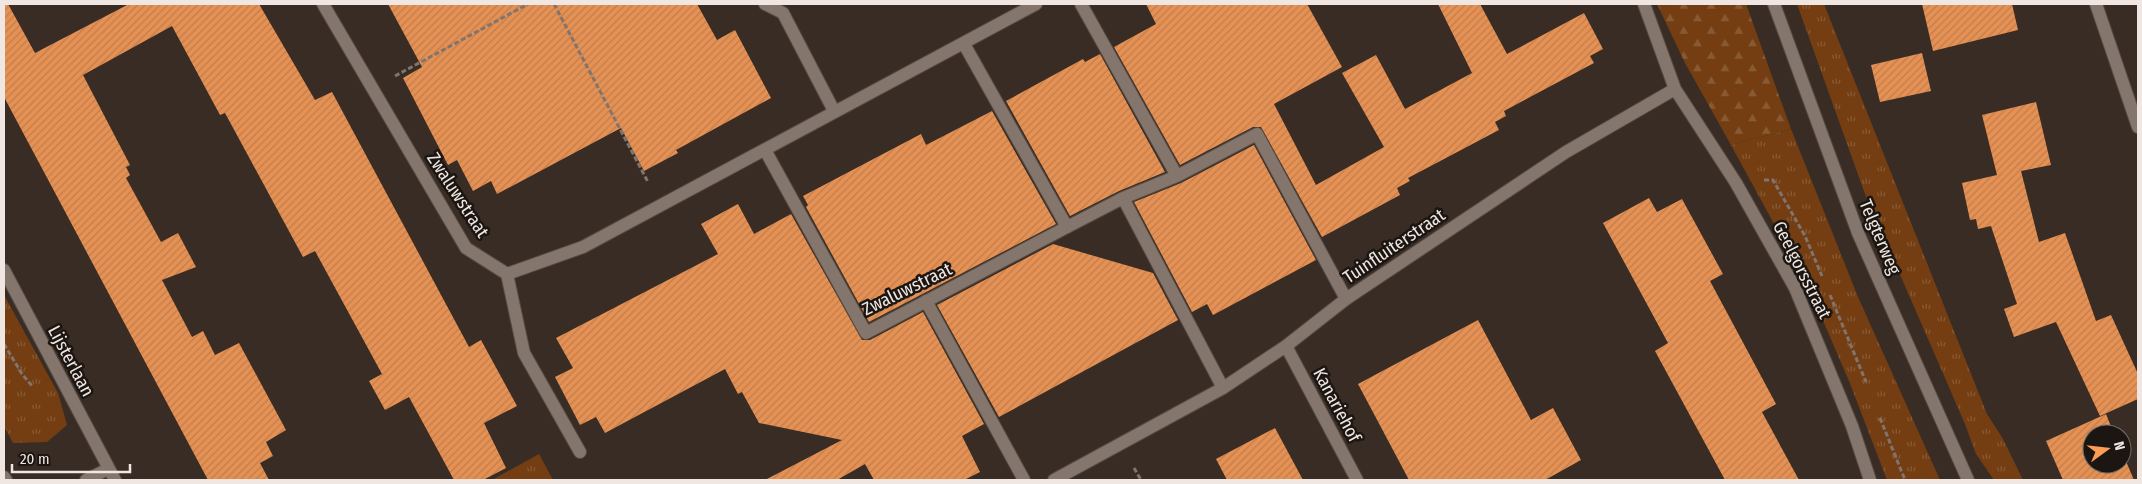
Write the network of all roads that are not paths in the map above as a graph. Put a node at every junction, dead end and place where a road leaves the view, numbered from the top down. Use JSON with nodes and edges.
{"nodes":[{"id":1,"x":323,"y":4,"type":"edge"},
{"id":2,"x":765,"y":4,"type":"edge"},
{"id":3,"x":1036,"y":4,"type":"edge"},
{"id":4,"x":1081,"y":4,"type":"edge"},
{"id":5,"x":1644,"y":4,"type":"edge"},
{"id":6,"x":1774,"y":4,"type":"edge"},
{"id":7,"x":2096,"y":4,"type":"edge"},
{"id":8,"x":964,"y":44,"type":"junction"},
{"id":9,"x":1675,"y":90,"type":"junction"},
{"id":10,"x":2135,"y":108,"type":"edge"},
{"id":11,"x":834,"y":111,"type":"junction"},
{"id":12,"x":2138,"y":127,"type":"edge"},
{"id":13,"x":765,"y":150,"type":"junction"},
{"id":14,"x":1177,"y":176,"type":"junction"},
{"id":15,"x":1123,"y":198,"type":"junction"},
{"id":16,"x":1067,"y":227,"type":"junction"},
{"id":17,"x":4,"y":270,"type":"edge"},
{"id":18,"x":507,"y":274,"type":"junction"},
{"id":19,"x":1346,"y":299,"type":"junction"},
{"id":20,"x":926,"y":301,"type":"junction"},
{"id":21,"x":1286,"y":346,"type":"junction"},
{"id":22,"x":1223,"y":388,"type":"junction"},
{"id":23,"x":580,"y":452,"type":"dead end"},
{"id":24,"x":108,"y":468,"type":"junction"},
{"id":25,"x":4,"y":477,"type":"edge"},
{"id":26,"x":1968,"y":479,"type":"edge"},
{"id":27,"x":6,"y":480,"type":"edge"},
{"id":28,"x":86,"y":480,"type":"edge"},
{"id":29,"x":115,"y":480,"type":"edge"},
{"id":30,"x":1024,"y":480,"type":"edge"},
{"id":31,"x":1054,"y":480,"type":"edge"},
{"id":32,"x":1357,"y":480,"type":"edge"},
{"id":33,"x":1870,"y":480,"type":"edge"}],
"edges":[{"from":1,"to":18,"type":"street","name":"Zwaluwstraat"},
{"from":2,"to":11,"type":"street"},
{"from":3,"to":8,"type":"street"},
{"from":4,"to":14,"type":"street"},
{"from":5,"to":9,"type":"street"},
{"from":6,"to":26,"type":"street","name":"Telgterweg"},
{"from":7,"to":10,"type":"street"},
{"from":8,"to":11,"type":"street"},
{"from":8,"to":16,"type":"street"},
{"from":9,"to":19,"type":"street","name":"Tuinfluiterstraat"},
{"from":9,"to":33,"type":"street","name":"Geelgorsstraat"},
{"from":10,"to":12,"type":"street"},
{"from":11,"to":13,"type":"street"},
{"from":13,"to":18,"type":"street"},
{"from":13,"to":20,"type":"street","name":"Zwaluwstraat"},
{"from":14,"to":15,"type":"street","name":"Zwaluwstraat"},
{"from":14,"to":19,"type":"street","name":"Zwaluwstraat"},
{"from":15,"to":16,"type":"street","name":"Zwaluwstraat"},
{"from":15,"to":22,"type":"street"},
{"from":16,"to":20,"type":"street","name":"Zwaluwstraat"},
{"from":17,"to":24,"type":"street","name":"Lijsterlaan"},
{"from":18,"to":23,"type":"street"},
{"from":19,"to":21,"type":"street","name":"Tuinfluiterstraat"},
{"from":20,"to":30,"type":"street"},
{"from":21,"to":22,"type":"street","name":"Tuinfluiterstraat"},
{"from":21,"to":32,"type":"street","name":"Kanariehof"},
{"from":22,"to":31,"type":"street","name":"Tuinfluiterstraat"},
{"from":24,"to":28,"type":"street"},
{"from":24,"to":29,"type":"street","name":"Lijsterlaan"},
{"from":25,"to":27,"type":"street"}]}
